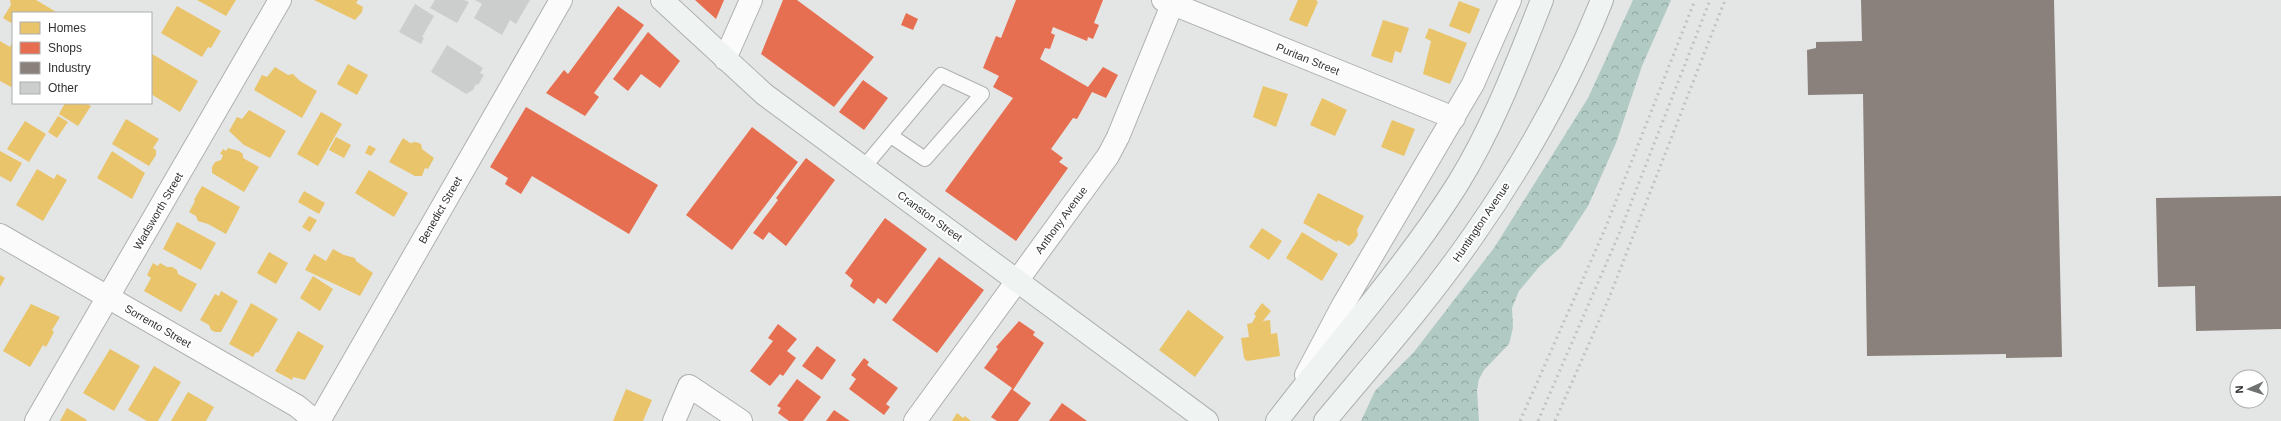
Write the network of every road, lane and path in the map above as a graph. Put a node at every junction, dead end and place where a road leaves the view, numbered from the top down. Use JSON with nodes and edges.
{"nodes":[{"id":1,"x":280,"y":0,"type":"edge"},
{"id":2,"x":561,"y":0,"type":"edge"},
{"id":3,"x":662,"y":0,"type":"edge"},
{"id":4,"x":751,"y":0,"type":"edge"},
{"id":5,"x":1510,"y":0,"type":"edge"},
{"id":6,"x":1542,"y":0,"type":"edge"},
{"id":7,"x":1602,"y":0,"type":"edge"},
{"id":8,"x":1170,"y":1,"type":"edge"},
{"id":9,"x":725,"y":59,"type":"junction"},
{"id":10,"x":1454,"y":118,"type":"junction"},
{"id":11,"x":891,"y":136,"type":"junction"},
{"id":12,"x":864,"y":167,"type":"junction"},
{"id":13,"x":0,"y":235,"type":"edge"},
{"id":14,"x":1017,"y":280,"type":"junction"},
{"id":15,"x":108,"y":297,"type":"junction"},
{"id":16,"x":1346,"y":396,"type":"junction"},
{"id":17,"x":1291,"y":403,"type":"junction"},
{"id":18,"x":36,"y":421,"type":"edge"},
{"id":19,"x":315,"y":421,"type":"edge"},
{"id":20,"x":319,"y":421,"type":"edge"},
{"id":21,"x":674,"y":421,"type":"edge"},
{"id":22,"x":741,"y":421,"type":"edge"},
{"id":23,"x":915,"y":421,"type":"edge"},
{"id":24,"x":1207,"y":421,"type":"edge"},
{"id":25,"x":1277,"y":421,"type":"edge"},
{"id":26,"x":1325,"y":421,"type":"edge"},
{"id":27,"x":1337,"y":421,"type":"edge"}],
"edges":[{"from":1,"to":15,"type":"street","name":"Wadsworth Street"},
{"from":2,"to":20,"type":"street","name":"Benedict Street"},
{"from":3,"to":9,"type":"main road","name":"Cranston Street"},
{"from":4,"to":9,"type":"street"},
{"from":5,"to":10,"type":"street"},
{"from":6,"to":17,"type":"main road"},
{"from":7,"to":16,"type":"main road","name":"Huntington Avenue"},
{"from":8,"to":10,"type":"street","name":"Puritan Street"},
{"from":8,"to":14,"type":"street","name":"Anthony Avenue"},
{"from":9,"to":12,"type":"main road","name":"Cranston Street"},
{"from":10,"to":17,"type":"street"},
{"from":11,"to":11,"type":"lane"},
{"from":11,"to":12,"type":"lane"},
{"from":12,"to":14,"type":"main road","name":"Cranston Street"},
{"from":13,"to":15,"type":"street","name":"Sorrento Street"},
{"from":14,"to":23,"type":"street","name":"Anthony Avenue"},
{"from":14,"to":24,"type":"main road","name":"Cranston Street"},
{"from":15,"to":18,"type":"street","name":"Wadsworth Street"},
{"from":15,"to":19,"type":"street","name":"Sorrento Street"},
{"from":16,"to":26,"type":"main road","name":"Huntington Avenue"},
{"from":16,"to":27,"type":"main road"},
{"from":17,"to":25,"type":"main road"},
{"from":21,"to":22,"type":"street"}]}
